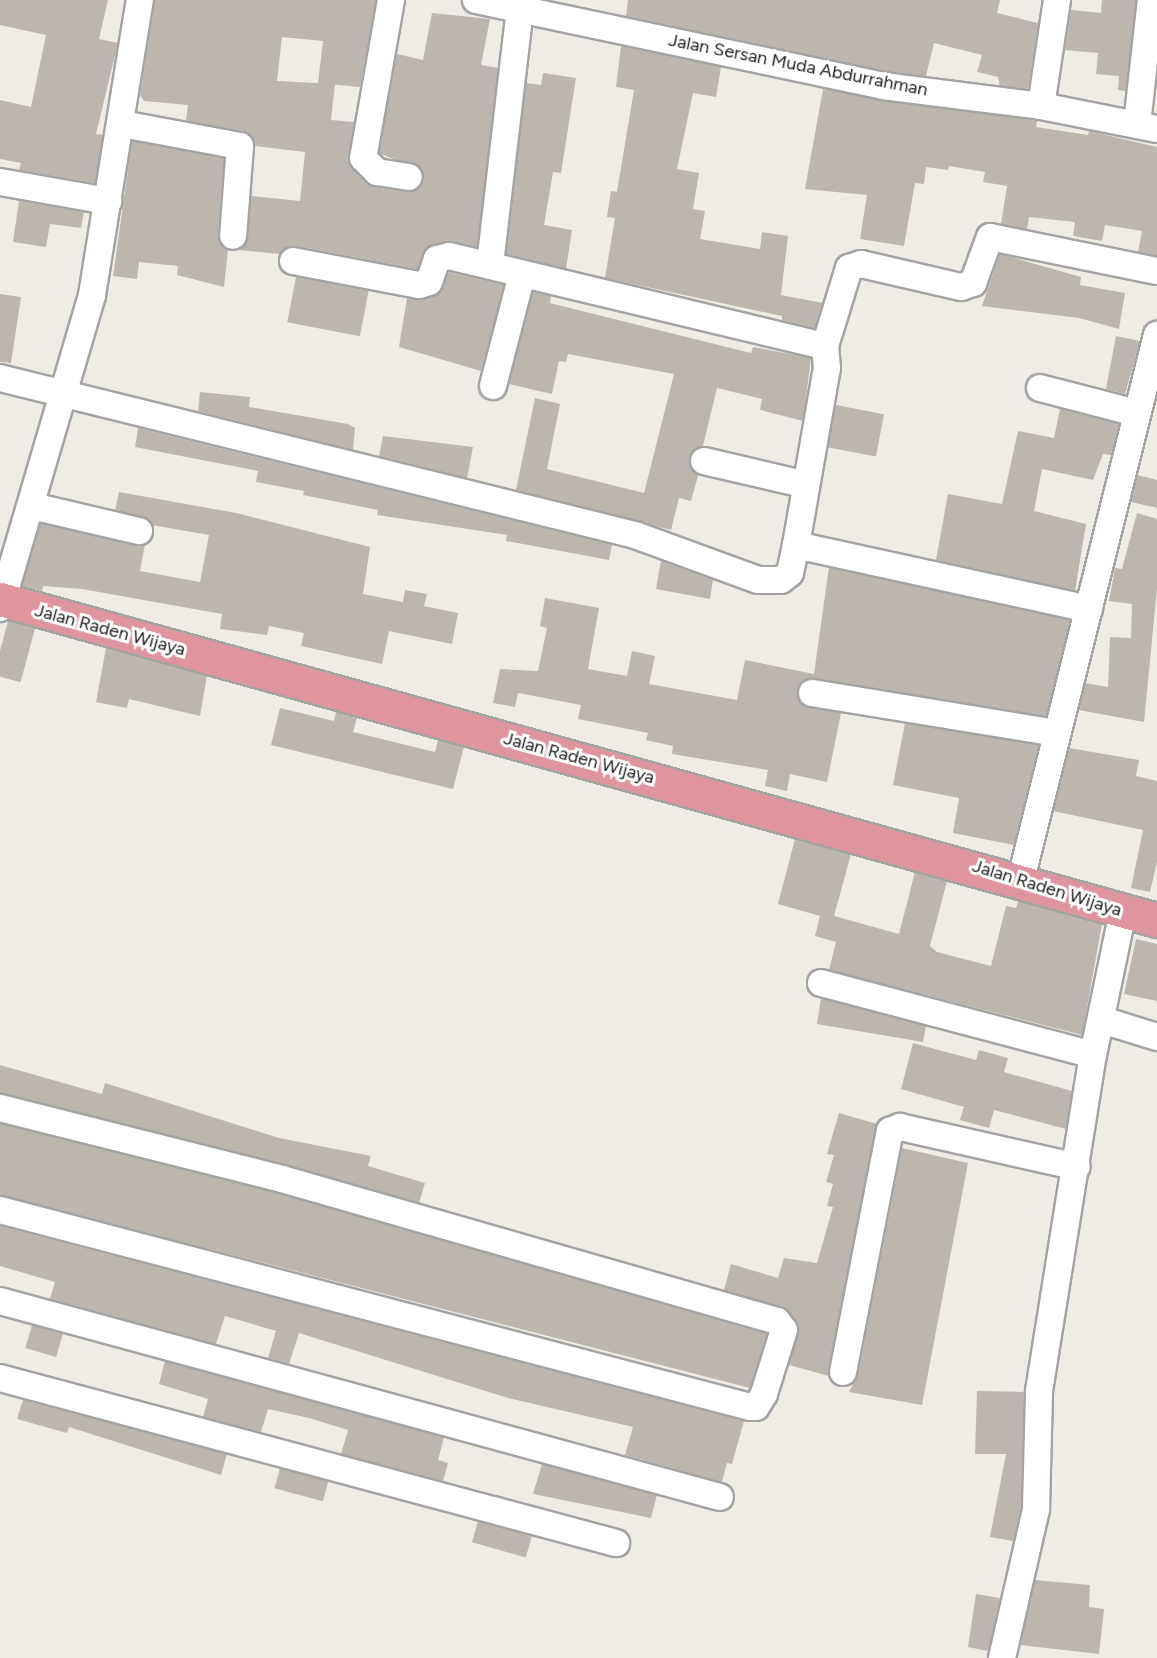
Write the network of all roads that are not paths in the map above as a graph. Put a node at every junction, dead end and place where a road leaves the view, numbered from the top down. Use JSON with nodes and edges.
{"nodes":[{"id":1,"x":140,"y":0,"type":"edge"},
{"id":2,"x":391,"y":0,"type":"edge"},
{"id":3,"x":476,"y":0,"type":"edge"},
{"id":4,"x":1057,"y":0,"type":"edge"},
{"id":5,"x":1151,"y":0,"type":"edge"},
{"id":6,"x":520,"y":7,"type":"junction"},
{"id":7,"x":1041,"y":106,"type":"junction"},
{"id":8,"x":122,"y":124,"type":"junction"},
{"id":9,"x":1147,"y":127,"type":"edge"},
{"id":10,"x":409,"y":177,"type":"dead end"},
{"id":11,"x":0,"y":182,"type":"edge"},
{"id":12,"x":108,"y":201,"type":"junction"},
{"id":13,"x":233,"y":236,"type":"dead end"},
{"id":14,"x":293,"y":261,"type":"dead end"},
{"id":15,"x":490,"y":264,"type":"junction"},
{"id":16,"x":1157,"y":271,"type":"edge"},
{"id":17,"x":522,"y":275,"type":"junction"},
{"id":18,"x":1157,"y":335,"type":"edge"},
{"id":19,"x":825,"y":346,"type":"junction"},
{"id":20,"x":0,"y":378,"type":"edge"},
{"id":21,"x":494,"y":386,"type":"dead end"},
{"id":22,"x":1041,"y":388,"type":"dead end"},
{"id":23,"x":64,"y":397,"type":"junction"},
{"id":24,"x":1137,"y":413,"type":"junction"},
{"id":25,"x":704,"y":461,"type":"dead end"},
{"id":26,"x":803,"y":484,"type":"junction"},
{"id":27,"x":32,"y":506,"type":"junction"},
{"id":28,"x":140,"y":531,"type":"dead end"},
{"id":29,"x":796,"y":544,"type":"junction"},
{"id":30,"x":1,"y":603,"type":"edge"},
{"id":31,"x":1089,"y":609,"type":"junction"},
{"id":32,"x":812,"y":693,"type":"dead end"},
{"id":33,"x":1056,"y":733,"type":"junction"},
{"id":34,"x":1021,"y":879,"type":"junction"},
{"id":35,"x":1123,"y":911,"type":"junction"},
{"id":36,"x":1157,"y":920,"type":"edge"},
{"id":37,"x":821,"y":983,"type":"dead end"},
{"id":38,"x":1102,"y":1020,"type":"junction"},
{"id":39,"x":1157,"y":1037,"type":"edge"},
{"id":40,"x":1094,"y":1055,"type":"junction"},
{"id":41,"x":0,"y":1108,"type":"edge"},
{"id":42,"x":1077,"y":1167,"type":"junction"},
{"id":43,"x":0,"y":1210,"type":"edge"},
{"id":44,"x":0,"y":1301,"type":"edge"},
{"id":45,"x":843,"y":1372,"type":"dead end"},
{"id":46,"x":0,"y":1378,"type":"edge"},
{"id":47,"x":720,"y":1497,"type":"dead end"},
{"id":48,"x":616,"y":1543,"type":"dead end"},
{"id":49,"x":1002,"y":1658,"type":"edge"}],
"edges":[{"from":1,"to":8,"type":"street"},
{"from":2,"to":10,"type":"street"},
{"from":3,"to":6,"type":"street","name":"Jalan Sersan Muda Abdurrahman"},
{"from":4,"to":7,"type":"street"},
{"from":5,"to":9,"type":"street"},
{"from":6,"to":7,"type":"street","name":"Jalan Sersan Muda Abdurrahman"},
{"from":6,"to":15,"type":"street"},
{"from":7,"to":9,"type":"street","name":"Jalan Sersan Muda Abdurrahman"},
{"from":8,"to":12,"type":"street"},
{"from":8,"to":13,"type":"street"},
{"from":11,"to":12,"type":"street"},
{"from":12,"to":23,"type":"street"},
{"from":14,"to":15,"type":"street"},
{"from":15,"to":17,"type":"street"},
{"from":16,"to":19,"type":"street"},
{"from":17,"to":19,"type":"street"},
{"from":17,"to":21,"type":"street"},
{"from":18,"to":24,"type":"street"},
{"from":19,"to":26,"type":"street"},
{"from":20,"to":23,"type":"street"},
{"from":22,"to":24,"type":"street"},
{"from":23,"to":27,"type":"street"},
{"from":23,"to":29,"type":"street"},
{"from":24,"to":31,"type":"street"},
{"from":25,"to":26,"type":"street"},
{"from":26,"to":29,"type":"street"},
{"from":27,"to":28,"type":"street"},
{"from":27,"to":30,"type":"street"},
{"from":29,"to":31,"type":"street"},
{"from":30,"to":34,"type":"highway","name":"Jalan Raden Wijaya"},
{"from":31,"to":33,"type":"street"},
{"from":32,"to":33,"type":"street"},
{"from":33,"to":34,"type":"street"},
{"from":34,"to":35,"type":"highway","name":"Jalan Raden Wijaya"},
{"from":35,"to":36,"type":"highway","name":"Jalan Raden Wijaya"},
{"from":35,"to":38,"type":"street"},
{"from":37,"to":40,"type":"street"},
{"from":38,"to":39,"type":"street"},
{"from":38,"to":40,"type":"street"},
{"from":40,"to":42,"type":"street"},
{"from":41,"to":43,"type":"street"},
{"from":42,"to":45,"type":"street"},
{"from":42,"to":49,"type":"street"},
{"from":44,"to":47,"type":"street"},
{"from":46,"to":48,"type":"street"}]}
